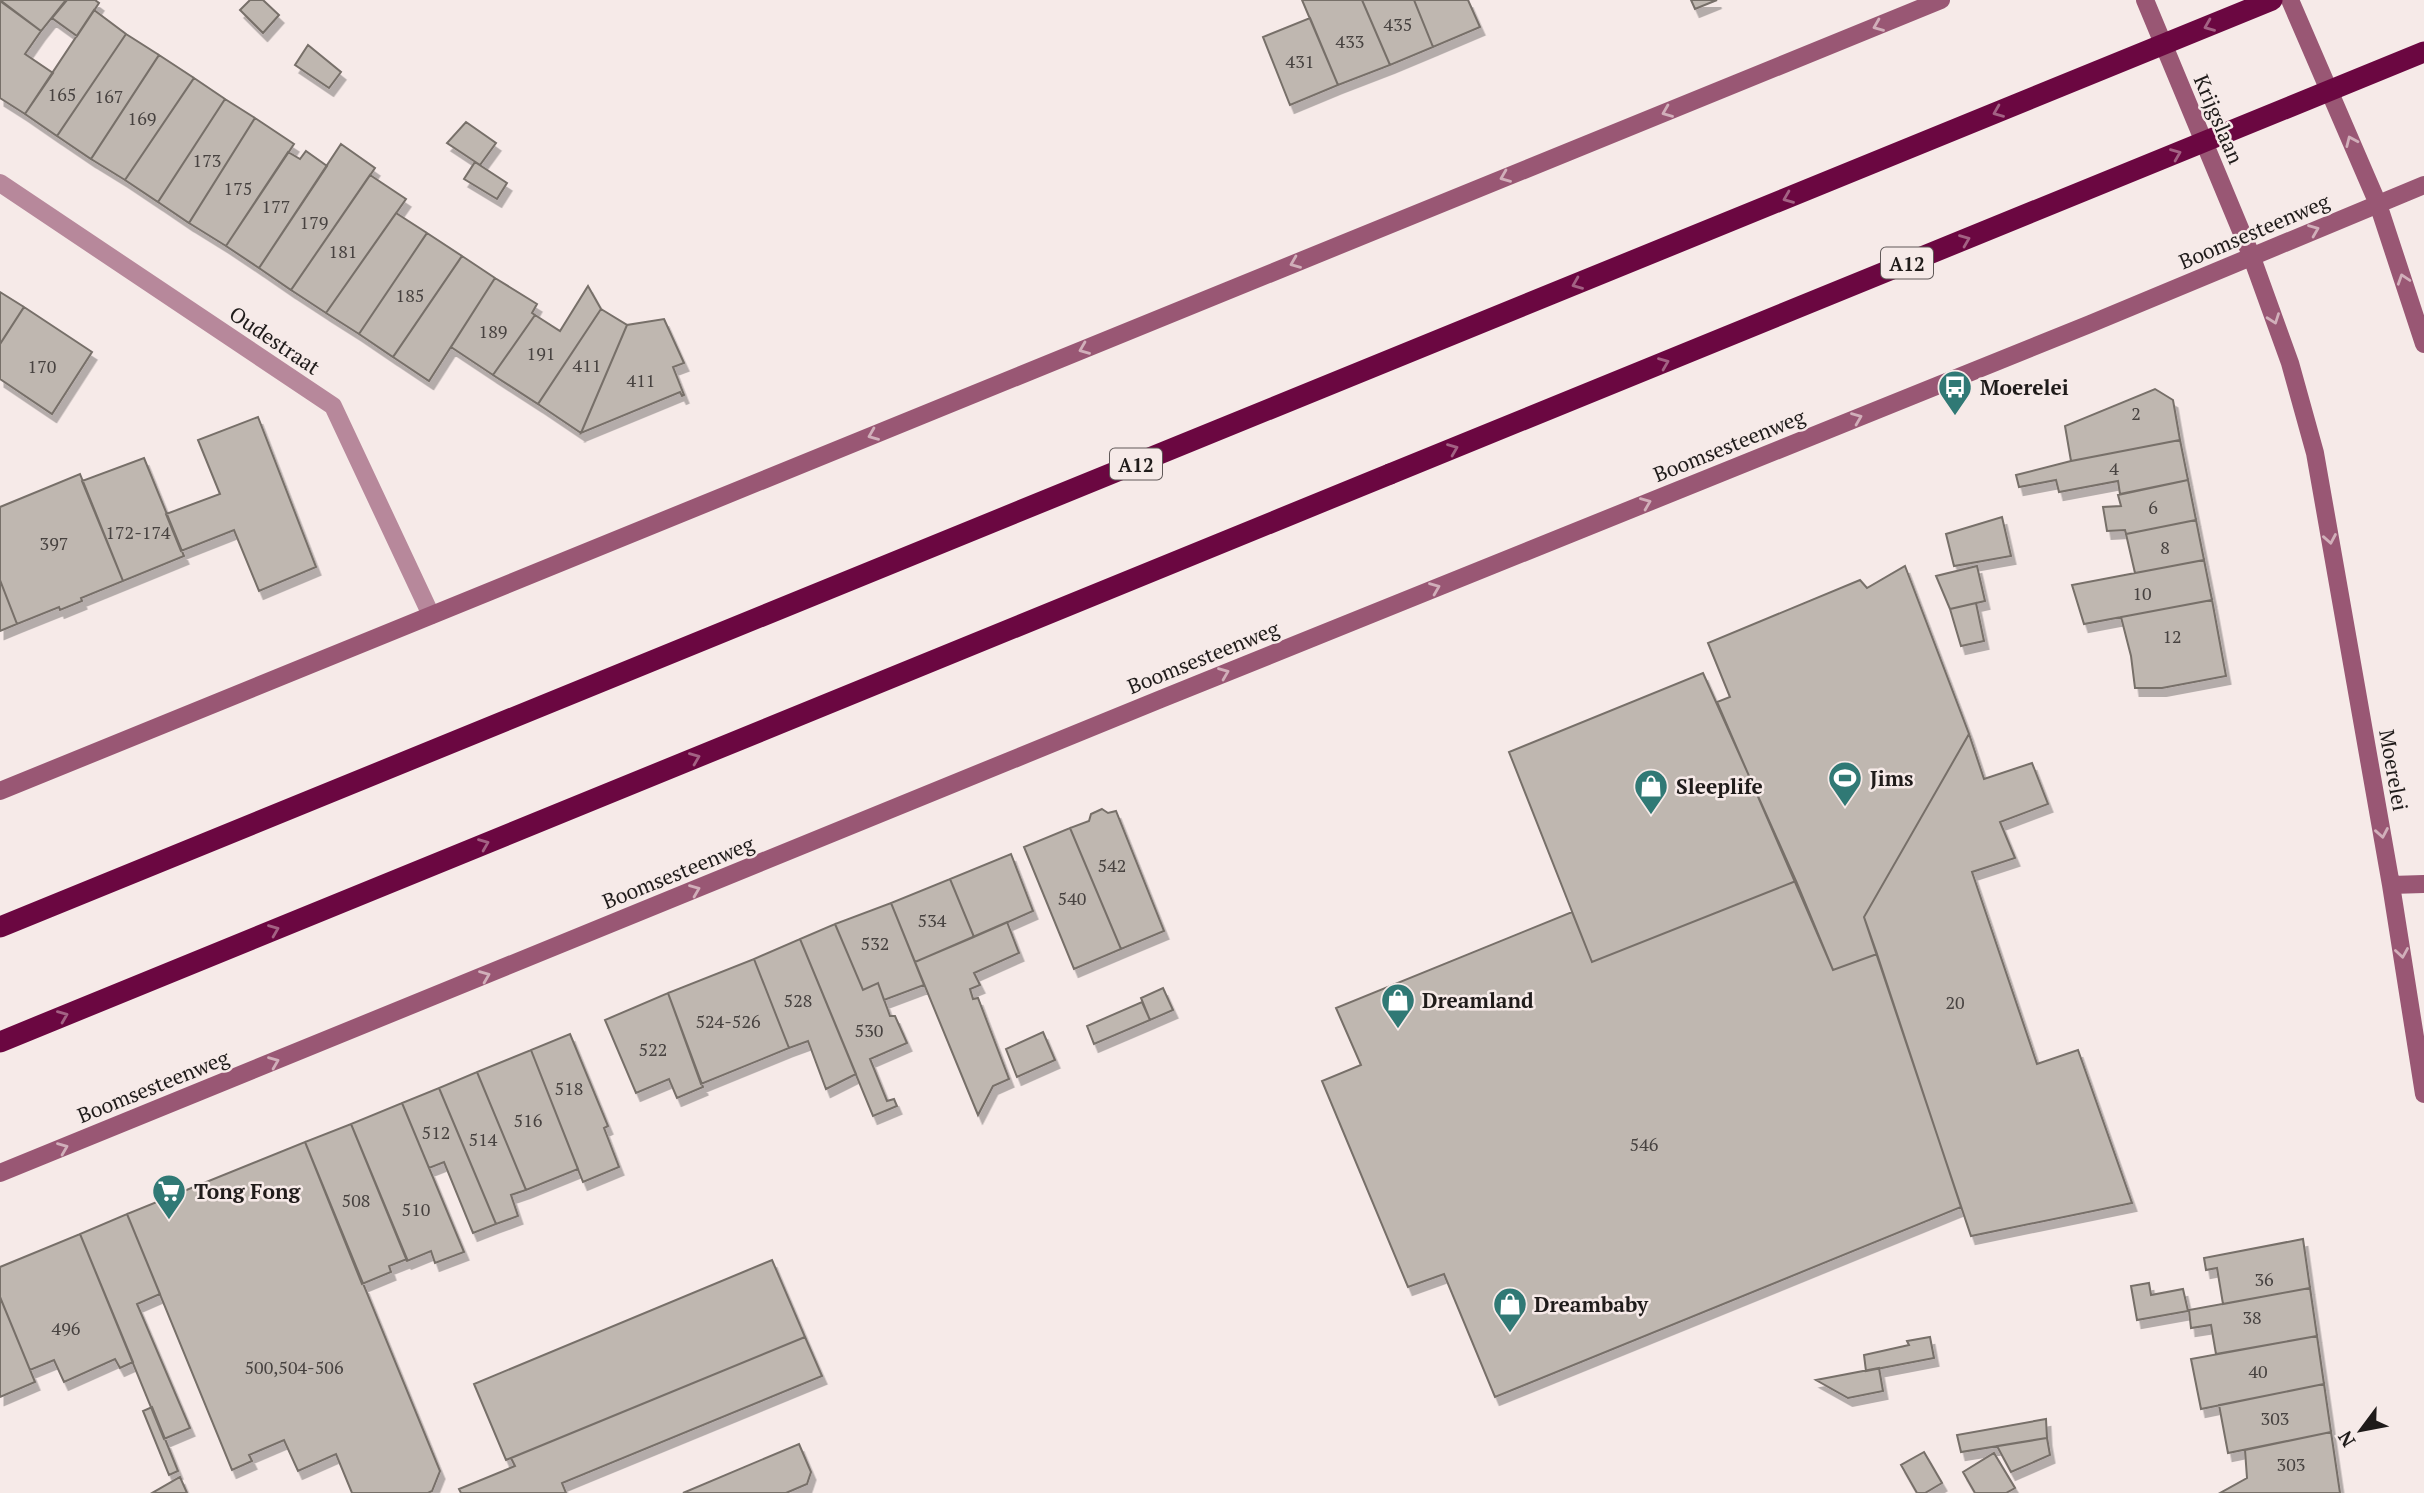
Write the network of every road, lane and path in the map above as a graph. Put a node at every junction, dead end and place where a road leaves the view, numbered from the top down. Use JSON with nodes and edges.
{"nodes":[{"id":1,"x":1941,"y":0,"type":"edge"},
{"id":2,"x":2145,"y":0,"type":"edge"},
{"id":3,"x":2272,"y":0,"type":"edge"},
{"id":4,"x":2290,"y":0,"type":"edge"},
{"id":5,"x":2424,"y":52,"type":"edge"},
{"id":6,"x":0,"y":183,"type":"edge"},
{"id":7,"x":2424,"y":185,"type":"edge"},
{"id":8,"x":2378,"y":204,"type":"junction"},
{"id":9,"x":2251,"y":255,"type":"junction"},
{"id":10,"x":2424,"y":344,"type":"edge"},
{"id":11,"x":431,"y":615,"type":"junction"},
{"id":12,"x":0,"y":791,"type":"edge"},
{"id":13,"x":2424,"y":884,"type":"edge"},
{"id":14,"x":2391,"y":886,"type":"junction"},
{"id":15,"x":0,"y":927,"type":"edge"},
{"id":16,"x":0,"y":1042,"type":"edge"},
{"id":17,"x":2424,"y":1094,"type":"edge"},
{"id":18,"x":0,"y":1173,"type":"edge"}],
"edges":[{"from":1,"to":11,"type":"main road","one_way":true},
{"from":2,"to":9,"type":"main road","name":"Krijgslaan"},
{"from":3,"to":15,"type":"highway","number":"A12","one_way":true,"bridge":true},
{"from":8,"to":4,"type":"main road","one_way":true},
{"from":16,"to":5,"type":"highway","number":"A12","one_way":true,"bridge":true},
{"from":6,"to":11,"type":"street","name":"Oudestraat"},
{"from":7,"to":8,"type":"main road","name":"Boomsesteenweg"},
{"from":9,"to":8,"type":"main road","name":"Boomsesteenweg","one_way":true},
{"from":10,"to":8,"type":"main road","one_way":true},
{"from":9,"to":14,"type":"main road","name":"Moerelei","one_way":true},
{"from":18,"to":9,"type":"main road","name":"Boomsesteenweg","one_way":true},
{"from":11,"to":12,"type":"main road"},
{"from":13,"to":14,"type":"main road"},
{"from":14,"to":17,"type":"main road","name":"Moerelei","one_way":true}]}
